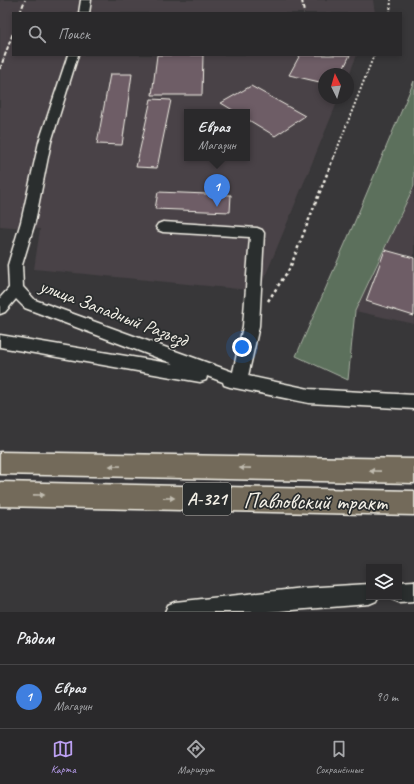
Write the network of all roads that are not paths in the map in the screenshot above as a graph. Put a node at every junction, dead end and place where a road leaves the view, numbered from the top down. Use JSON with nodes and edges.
{"nodes":[{"id":1,"x":86,"y":0,"type":"edge"},
{"id":2,"x":84,"y":12,"type":"edge"},
{"id":3,"x":73,"y":56,"type":"edge"},
{"id":4,"x":163,"y":227,"type":"dead end"},
{"id":5,"x":16,"y":289,"type":"junction"},
{"id":6,"x":0,"y":308,"type":"edge"},
{"id":7,"x":0,"y":341,"type":"edge"},
{"id":8,"x":239,"y":381,"type":"junction"},
{"id":9,"x":414,"y":402,"type":"edge"},
{"id":10,"x":0,"y":463,"type":"edge"},
{"id":11,"x":414,"y":471,"type":"edge"},
{"id":12,"x":0,"y":494,"type":"edge"},
{"id":13,"x":414,"y":503,"type":"edge"},
{"id":14,"x":414,"y":591,"type":"edge"},
{"id":15,"x":402,"y":592,"type":"edge"},
{"id":16,"x":366,"y":594,"type":"edge"},
{"id":17,"x":175,"y":612,"type":"edge"}],
"edges":[{"from":1,"to":2,"type":"street"},
{"from":3,"to":5,"type":"street","name":"улица Западный Разъезд"},
{"from":4,"to":8,"type":"street"},
{"from":5,"to":6,"type":"street"},
{"from":5,"to":8,"type":"street","name":"улица Западный Разъезд"},
{"from":7,"to":8,"type":"street"},
{"from":8,"to":9,"type":"street","name":"улица Западный Разъезд"},
{"from":11,"to":10,"type":"highway","name":"Павловский тракт","number":"А-321","one_way":true},
{"from":12,"to":13,"type":"highway","name":"Павловский тракт","number":"А-321","one_way":true},
{"from":14,"to":15,"type":"street"},
{"from":16,"to":17,"type":"street"}]}
